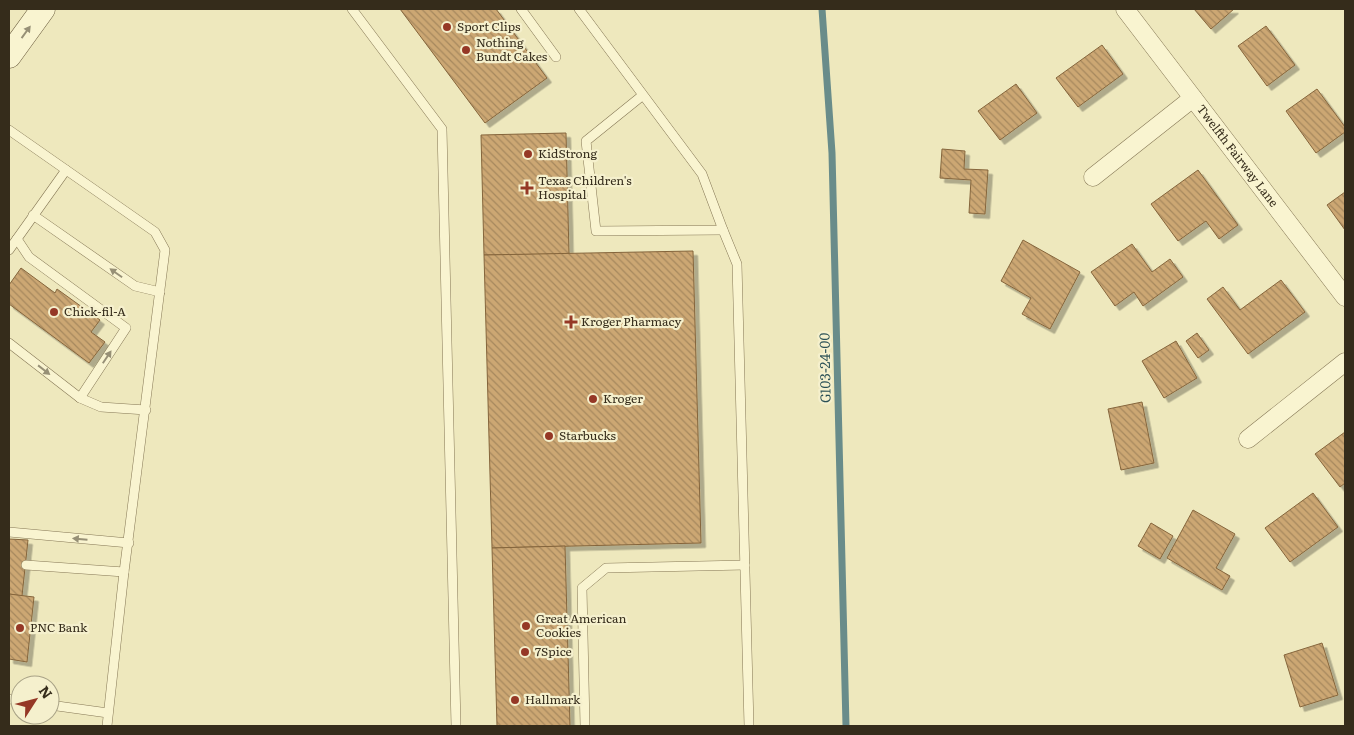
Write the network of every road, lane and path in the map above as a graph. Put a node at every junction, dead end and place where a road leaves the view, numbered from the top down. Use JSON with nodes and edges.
{"nodes":[{"id":1,"x":43,"y":9,"type":"edge"},
{"id":2,"x":352,"y":9,"type":"edge"},
{"id":3,"x":521,"y":9,"type":"edge"},
{"id":4,"x":579,"y":9,"type":"edge"},
{"id":5,"x":1127,"y":11,"type":"edge"},
{"id":6,"x":9,"y":56,"type":"edge"},
{"id":7,"x":556,"y":57,"type":"dead end"},
{"id":8,"x":643,"y":95,"type":"junction"},
{"id":9,"x":1192,"y":98,"type":"junction"},
{"id":10,"x":9,"y":130,"type":"edge"},
{"id":11,"x":66,"y":170,"type":"junction"},
{"id":12,"x":1093,"y":177,"type":"dead end"},
{"id":13,"x":33,"y":216,"type":"junction"},
{"id":14,"x":723,"y":230,"type":"junction"},
{"id":15,"x":17,"y":239,"type":"junction"},
{"id":16,"x":9,"y":250,"type":"edge"},
{"id":17,"x":160,"y":292,"type":"junction"},
{"id":18,"x":1345,"y":298,"type":"edge"},
{"id":19,"x":9,"y":343,"type":"edge"},
{"id":20,"x":1345,"y":362,"type":"edge"},
{"id":21,"x":80,"y":398,"type":"junction"},
{"id":22,"x":146,"y":410,"type":"junction"},
{"id":23,"x":1248,"y":439,"type":"dead end"},
{"id":24,"x":9,"y":532,"type":"edge"},
{"id":25,"x":129,"y":543,"type":"junction"},
{"id":26,"x":26,"y":565,"type":"dead end"},
{"id":27,"x":745,"y":565,"type":"junction"},
{"id":28,"x":124,"y":572,"type":"junction"},
{"id":29,"x":60,"y":706,"type":"edge"},
{"id":30,"x":108,"y":713,"type":"junction"},
{"id":31,"x":107,"y":726,"type":"edge"},
{"id":32,"x":456,"y":726,"type":"edge"},
{"id":33,"x":585,"y":726,"type":"edge"},
{"id":34,"x":749,"y":726,"type":"edge"}],
"edges":[{"from":6,"to":1,"type":"main road","one_way":true},
{"from":2,"to":32,"type":"lane"},
{"from":3,"to":7,"type":"lane"},
{"from":4,"to":8,"type":"lane"},
{"from":5,"to":9,"type":"street","name":"Twelfth Fairway Lane"},
{"from":8,"to":14,"type":"lane"},
{"from":8,"to":14,"type":"lane"},
{"from":9,"to":12,"type":"street"},
{"from":9,"to":18,"type":"street","name":"Twelfth Fairway Lane"},
{"from":10,"to":11,"type":"lane"},
{"from":11,"to":13,"type":"lane"},
{"from":11,"to":17,"type":"lane"},
{"from":13,"to":15,"type":"lane"},
{"from":17,"to":13,"type":"lane","one_way":true},
{"from":14,"to":27,"type":"lane"},
{"from":15,"to":16,"type":"lane"},
{"from":21,"to":15,"type":"lane","one_way":true},
{"from":17,"to":22,"type":"lane"},
{"from":19,"to":21,"type":"lane","one_way":true},
{"from":20,"to":23,"type":"street"},
{"from":21,"to":22,"type":"lane"},
{"from":22,"to":25,"type":"lane"},
{"from":25,"to":24,"type":"lane","one_way":true},
{"from":25,"to":28,"type":"lane"},
{"from":26,"to":28,"type":"lane"},
{"from":27,"to":33,"type":"lane"},
{"from":27,"to":34,"type":"lane"},
{"from":28,"to":30,"type":"lane"},
{"from":29,"to":30,"type":"lane"},
{"from":30,"to":31,"type":"lane"}]}
